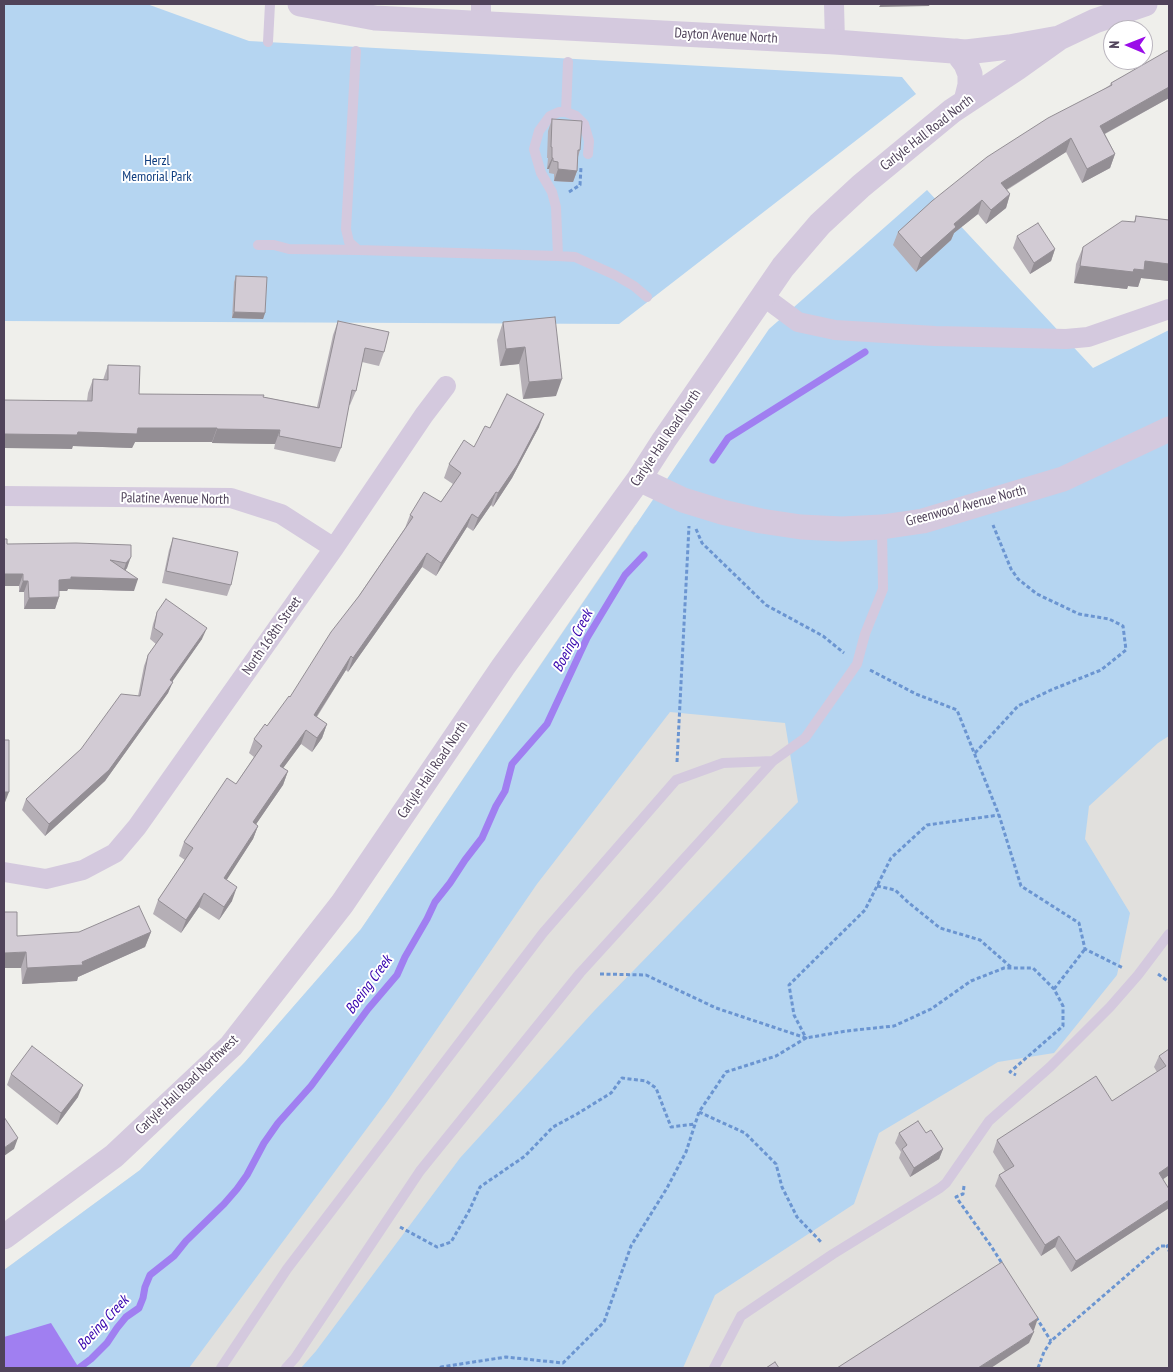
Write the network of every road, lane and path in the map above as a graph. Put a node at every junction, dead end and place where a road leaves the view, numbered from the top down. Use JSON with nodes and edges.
{"nodes":[{"id":1,"x":270,"y":4,"type":"edge"},
{"id":2,"x":300,"y":4,"type":"edge"},
{"id":3,"x":834,"y":4,"type":"edge"},
{"id":4,"x":1145,"y":4,"type":"edge"},
{"id":5,"x":1103,"y":12,"type":"edge"},
{"id":6,"x":481,"y":13,"type":"edge"},
{"id":7,"x":1059,"y":38,"type":"junction"},
{"id":8,"x":268,"y":42,"type":"dead end"},
{"id":9,"x":835,"y":42,"type":"junction"},
{"id":10,"x":356,"y":51,"type":"dead end"},
{"id":11,"x":956,"y":51,"type":"junction"},
{"id":12,"x":568,"y":62,"type":"dead end"},
{"id":13,"x":966,"y":101,"type":"junction"},
{"id":14,"x":566,"y":112,"type":"junction"},
{"id":15,"x":585,"y":157,"type":"joint"},
{"id":16,"x":556,"y":207,"type":"junction"},
{"id":17,"x":258,"y":245,"type":"dead end"},
{"id":18,"x":358,"y":250,"type":"junction"},
{"id":19,"x":558,"y":256,"type":"junction"},
{"id":20,"x":762,"y":296,"type":"junction"},
{"id":21,"x":647,"y":297,"type":"dead end"},
{"id":22,"x":1169,"y":309,"type":"edge"},
{"id":23,"x":446,"y":386,"type":"dead end"},
{"id":24,"x":1169,"y":429,"type":"edge"},
{"id":25,"x":639,"y":479,"type":"junction"},
{"id":26,"x":4,"y":496,"type":"edge"},
{"id":27,"x":984,"y":503,"type":"junction"},
{"id":28,"x":686,"y":507,"type":"junction"},
{"id":29,"x":882,"y":527,"type":"junction"},
{"id":30,"x":334,"y":548,"type":"junction"},
{"id":31,"x":858,"y":664,"type":"junction"},
{"id":32,"x":974,"y":753,"type":"junction"},
{"id":33,"x":773,"y":761,"type":"junction"},
{"id":34,"x":676,"y":780,"type":"junction"},
{"id":35,"x":1000,"y":815,"type":"junction"},
{"id":36,"x":4,"y":872,"type":"edge"},
{"id":37,"x":877,"y":886,"type":"junction"},
{"id":38,"x":342,"y":904,"type":"joint"},
{"id":39,"x":1169,"y":934,"type":"edge"},
{"id":40,"x":1084,"y":949,"type":"junction"},
{"id":41,"x":1012,"y":968,"type":"junction"},
{"id":42,"x":1125,"y":969,"type":"dead end"},
{"id":43,"x":580,"y":973,"type":"junction"},
{"id":44,"x":1158,"y":974,"type":"dead end"},
{"id":45,"x":1169,"y":982,"type":"edge"},
{"id":46,"x":1054,"y":990,"type":"junction"},
{"id":47,"x":806,"y":1038,"type":"junction"},
{"id":48,"x":1031,"y":1084,"type":"junction"},
{"id":49,"x":699,"y":1112,"type":"junction"},
{"id":50,"x":695,"y":1124,"type":"junction"},
{"id":51,"x":956,"y":1197,"type":"dead end"},
{"id":52,"x":387,"y":1220,"type":"junction"},
{"id":53,"x":4,"y":1237,"type":"edge"},
{"id":54,"x":1168,"y":1245,"type":"edge"},
{"id":55,"x":1169,"y":1251,"type":"edge"},
{"id":56,"x":833,"y":1254,"type":"junction"},
{"id":57,"x":1006,"y":1270,"type":"edge"},
{"id":58,"x":1031,"y":1310,"type":"edge"},
{"id":59,"x":1051,"y":1341,"type":"junction"},
{"id":60,"x":221,"y":1368,"type":"edge"},
{"id":61,"x":286,"y":1368,"type":"edge"},
{"id":62,"x":440,"y":1368,"type":"edge"},
{"id":63,"x":714,"y":1368,"type":"edge"},
{"id":64,"x":1038,"y":1368,"type":"edge"}],
"edges":[{"from":1,"to":8,"type":"lane"},
{"from":2,"to":6,"type":"street","name":"Dayton Avenue North"},
{"from":3,"to":9,"type":"street"},
{"from":4,"to":5,"type":"street","name":"Dayton Avenue North"},
{"from":5,"to":7,"type":"street","name":"Dayton Avenue North"},
{"from":6,"to":9,"type":"street","name":"Dayton Avenue North"},
{"from":7,"to":11,"type":"street","name":"Dayton Avenue North"},
{"from":7,"to":13,"type":"street","name":"Carlyle Hall Road North"},
{"from":9,"to":11,"type":"street","name":"Dayton Avenue North"},
{"from":10,"to":18,"type":"lane"},
{"from":11,"to":13,"type":"street"},
{"from":12,"to":14,"type":"lane"},
{"from":13,"to":20,"type":"street","name":"Carlyle Hall Road North"},
{"from":14,"to":15,"type":"lane"},
{"from":14,"to":16,"type":"lane"},
{"from":15,"to":16,"type":"path"},
{"from":16,"to":19,"type":"lane"},
{"from":17,"to":18,"type":"lane"},
{"from":18,"to":19,"type":"lane"},
{"from":19,"to":21,"type":"lane"},
{"from":20,"to":22,"type":"street"},
{"from":20,"to":25,"type":"street","name":"Carlyle Hall Road North"},
{"from":23,"to":30,"type":"street","name":"North 168th Street"},
{"from":24,"to":27,"type":"street","name":"Greenwood Avenue North"},
{"from":25,"to":28,"type":"street","name":"Greenwood Avenue North"},
{"from":25,"to":38,"type":"street","name":"Carlyle Hall Road North"},
{"from":26,"to":30,"type":"street","name":"Palatine Avenue North"},
{"from":27,"to":29,"type":"street","name":"Greenwood Avenue North"},
{"from":27,"to":32,"type":"path"},
{"from":28,"to":29,"type":"street","name":"Greenwood Avenue North"},
{"from":28,"to":31,"type":"path"},
{"from":28,"to":34,"type":"path"},
{"from":29,"to":31,"type":"lane"},
{"from":30,"to":36,"type":"street","name":"North 168th Street"},
{"from":31,"to":32,"type":"path"},
{"from":31,"to":33,"type":"lane"},
{"from":32,"to":35,"type":"path"},
{"from":33,"to":34,"type":"lane"},
{"from":33,"to":43,"type":"lane"},
{"from":34,"to":60,"type":"lane"},
{"from":35,"to":37,"type":"path"},
{"from":35,"to":40,"type":"path"},
{"from":37,"to":41,"type":"path"},
{"from":37,"to":47,"type":"path"},
{"from":38,"to":53,"type":"street","name":"Carlyle Hall Road Northwest"},
{"from":39,"to":48,"type":"lane"},
{"from":40,"to":42,"type":"path"},
{"from":40,"to":46,"type":"path"},
{"from":41,"to":46,"type":"path"},
{"from":41,"to":47,"type":"path"},
{"from":43,"to":47,"type":"path"},
{"from":43,"to":52,"type":"lane"},
{"from":44,"to":45,"type":"path"},
{"from":46,"to":48,"type":"path"},
{"from":47,"to":49,"type":"path"},
{"from":48,"to":56,"type":"lane"},
{"from":49,"to":50,"type":"path"},
{"from":49,"to":56,"type":"path"},
{"from":50,"to":52,"type":"path"},
{"from":50,"to":62,"type":"path"},
{"from":51,"to":57,"type":"path"},
{"from":52,"to":61,"type":"lane"},
{"from":54,"to":55,"type":"path"},
{"from":54,"to":59,"type":"path"},
{"from":56,"to":63,"type":"lane"},
{"from":58,"to":59,"type":"path"},
{"from":59,"to":64,"type":"path"}]}
